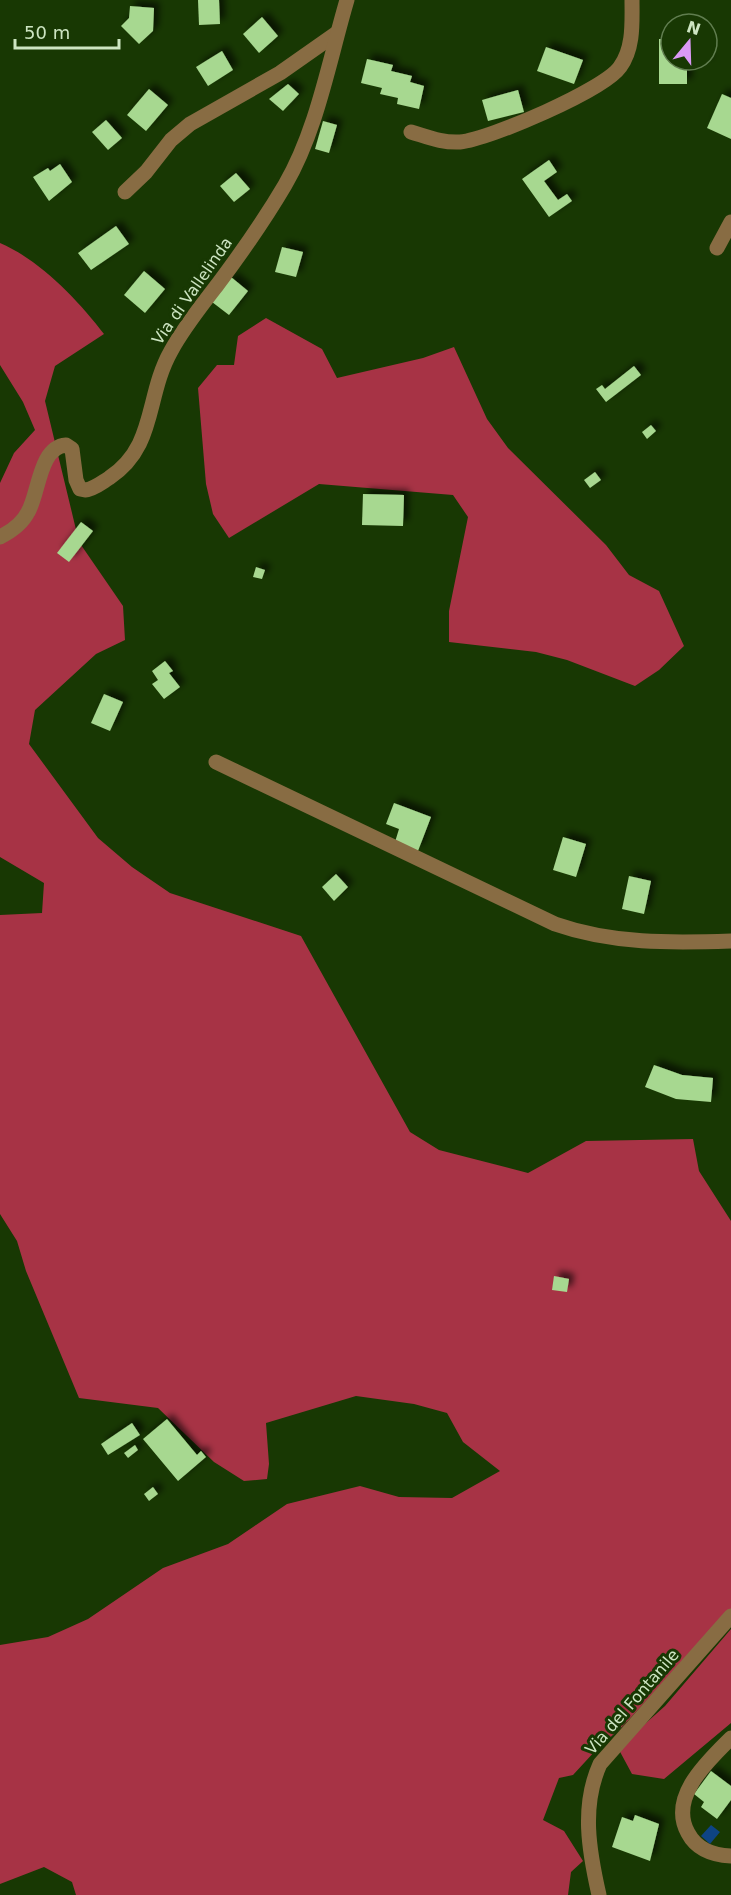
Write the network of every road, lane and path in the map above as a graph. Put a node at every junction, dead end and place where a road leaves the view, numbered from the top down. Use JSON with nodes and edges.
{"nodes":[{"id":1,"x":347,"y":0,"type":"edge"},
{"id":2,"x":632,"y":0,"type":"edge"},
{"id":3,"x":337,"y":33,"type":"junction"},
{"id":4,"x":411,"y":132,"type":"dead end"},
{"id":5,"x":125,"y":192,"type":"dead end"},
{"id":6,"x":731,"y":222,"type":"edge"},
{"id":7,"x":717,"y":248,"type":"dead end"},
{"id":8,"x":0,"y":537,"type":"edge"},
{"id":9,"x":216,"y":762,"type":"dead end"},
{"id":10,"x":731,"y":941,"type":"edge"},
{"id":11,"x":731,"y":1616,"type":"edge"},
{"id":12,"x":731,"y":1738,"type":"edge"},
{"id":13,"x":731,"y":1856,"type":"edge"},
{"id":14,"x":599,"y":1895,"type":"edge"}],
"edges":[{"from":1,"to":3,"type":"street","name":"Via di Vallelinda"},
{"from":2,"to":4,"type":"street"},
{"from":3,"to":5,"type":"street"},
{"from":3,"to":8,"type":"street","name":"Via di Vallelinda"},
{"from":6,"to":7,"type":"street"},
{"from":9,"to":10,"type":"street"},
{"from":11,"to":14,"type":"street","name":"Via del Fontanile"},
{"from":12,"to":13,"type":"street"}]}
